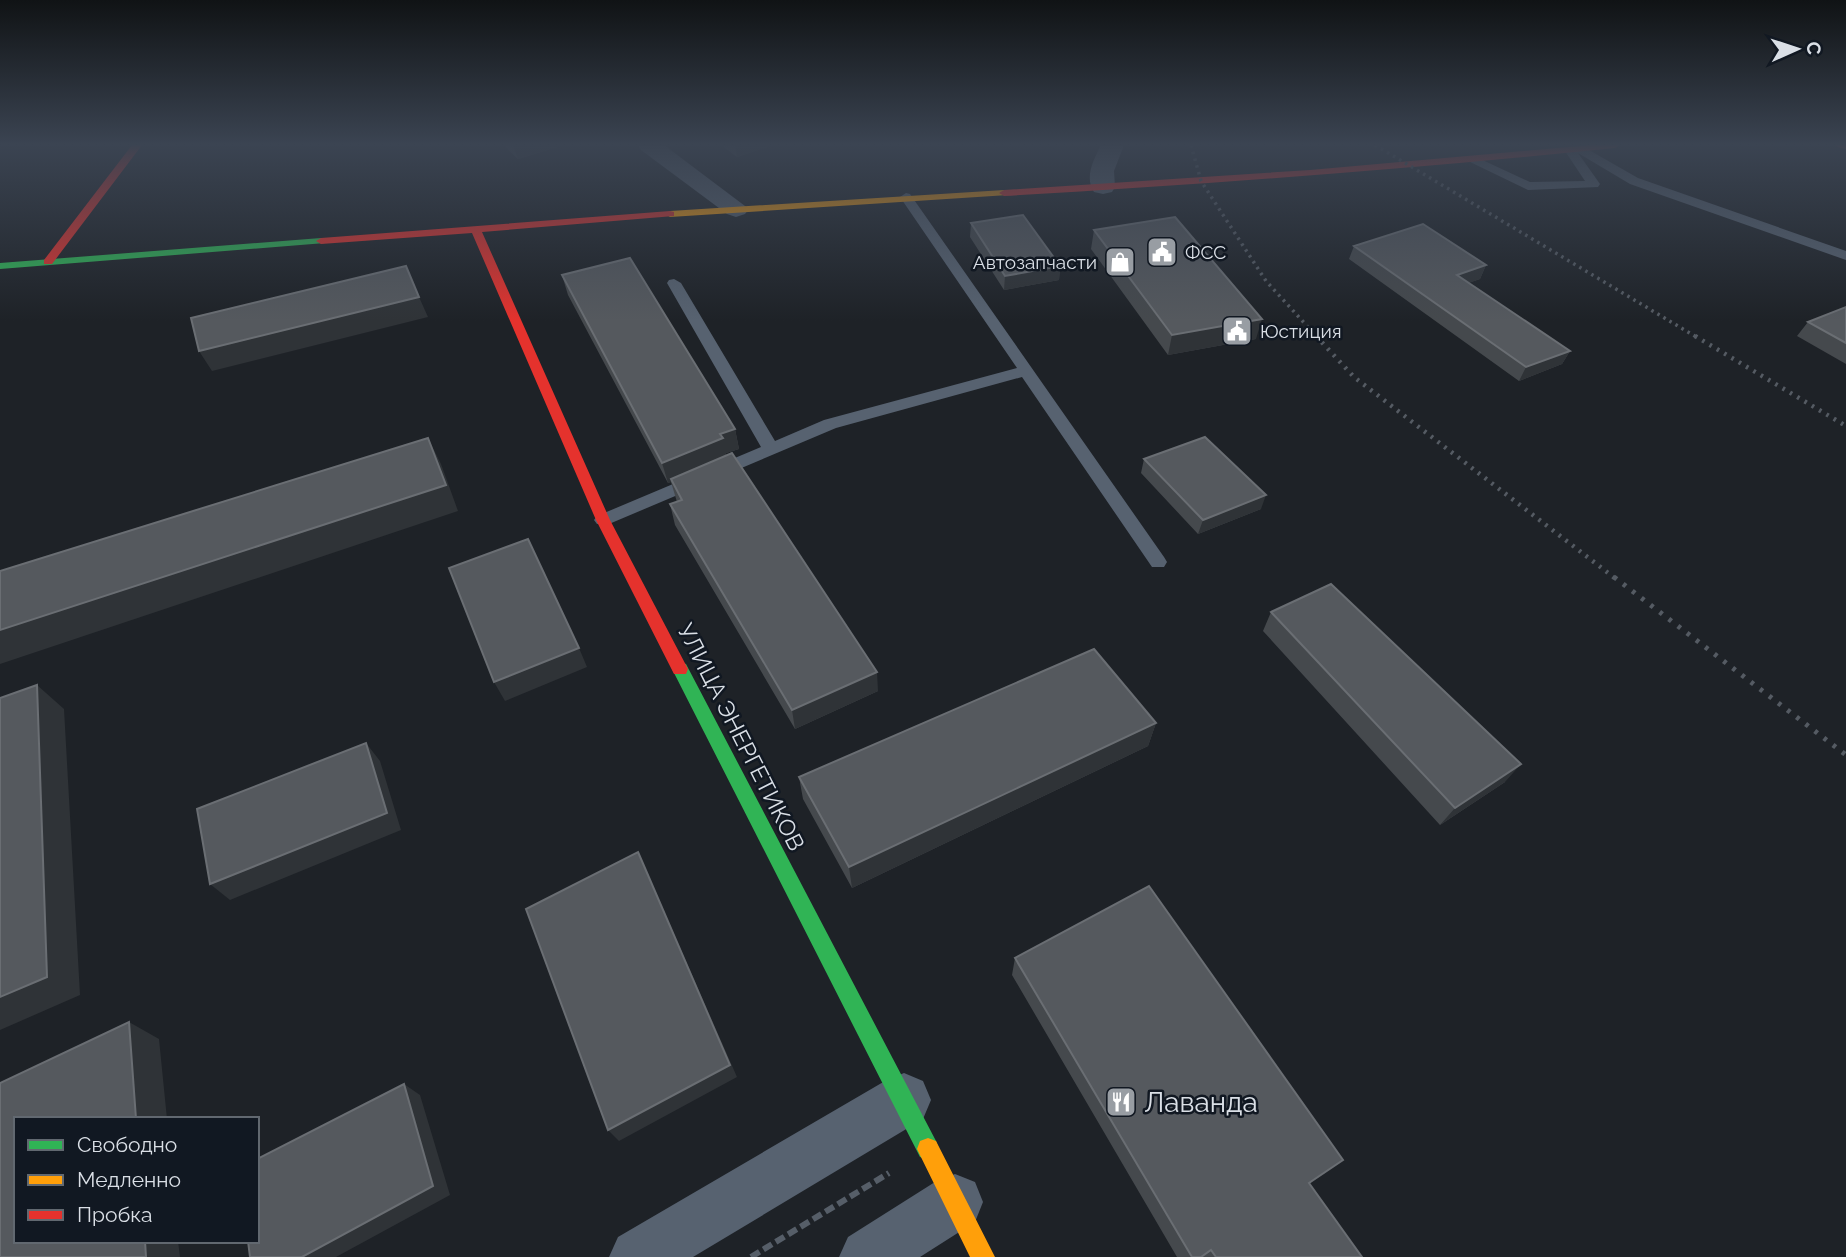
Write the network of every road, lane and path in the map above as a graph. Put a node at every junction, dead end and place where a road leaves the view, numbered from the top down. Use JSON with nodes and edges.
{"nodes":[{"id":1,"x":92,"y":204,"type":"edge"},
{"id":2,"x":729,"y":204,"type":"edge"},
{"id":3,"x":812,"y":204,"type":"edge"},
{"id":4,"x":911,"y":204,"type":"edge"},
{"id":5,"x":1698,"y":204,"type":"edge"},
{"id":6,"x":736,"y":209,"type":"junction"},
{"id":7,"x":476,"y":230,"type":"junction"},
{"id":8,"x":1846,"y":256,"type":"edge"},
{"id":9,"x":48,"y":262,"type":"junction"},
{"id":10,"x":0,"y":266,"type":"edge"},
{"id":11,"x":674,"y":283,"type":"dead end"},
{"id":12,"x":1026,"y":372,"type":"junction"},
{"id":13,"x":771,"y":449,"type":"junction"},
{"id":14,"x":603,"y":520,"type":"junction"},
{"id":15,"x":1158,"y":562,"type":"dead end"},
{"id":16,"x":904,"y":1100,"type":"junction"},
{"id":17,"x":928,"y":1149,"type":"junction"},
{"id":18,"x":955,"y":1202,"type":"junction"},
{"id":19,"x":638,"y":1257,"type":"edge"},
{"id":20,"x":751,"y":1257,"type":"edge"},
{"id":21,"x":868,"y":1257,"type":"edge"},
{"id":22,"x":983,"y":1257,"type":"edge"}],
"edges":[{"from":1,"to":9,"type":"street"},
{"from":2,"to":6,"type":"street"},
{"from":3,"to":6,"type":"street"},
{"from":4,"to":12,"type":"lane"},
{"from":5,"to":8,"type":"lane"},
{"from":6,"to":7,"type":"street"},
{"from":7,"to":9,"type":"street"},
{"from":7,"to":14,"type":"street","name":"УЛИЦА ЭНЕРГЕТИКОВ"},
{"from":9,"to":10,"type":"street"},
{"from":11,"to":13,"type":"lane"},
{"from":12,"to":13,"type":"lane"},
{"from":12,"to":15,"type":"lane"},
{"from":13,"to":14,"type":"lane"},
{"from":14,"to":16,"type":"street","name":"УЛИЦА ЭНЕРГЕТИКОВ"},
{"from":16,"to":17,"type":"street","name":"УЛИЦА ЭНЕРГЕТИКОВ"},
{"from":16,"to":19,"type":"street"},
{"from":17,"to":18,"type":"street","name":"УЛИЦА ЭНЕРГЕТИКОВ"},
{"from":17,"to":20,"type":"path"},
{"from":18,"to":21,"type":"street"},
{"from":18,"to":22,"type":"street","name":"УЛИЦА ЭНЕРГЕТИКОВ"}]}
